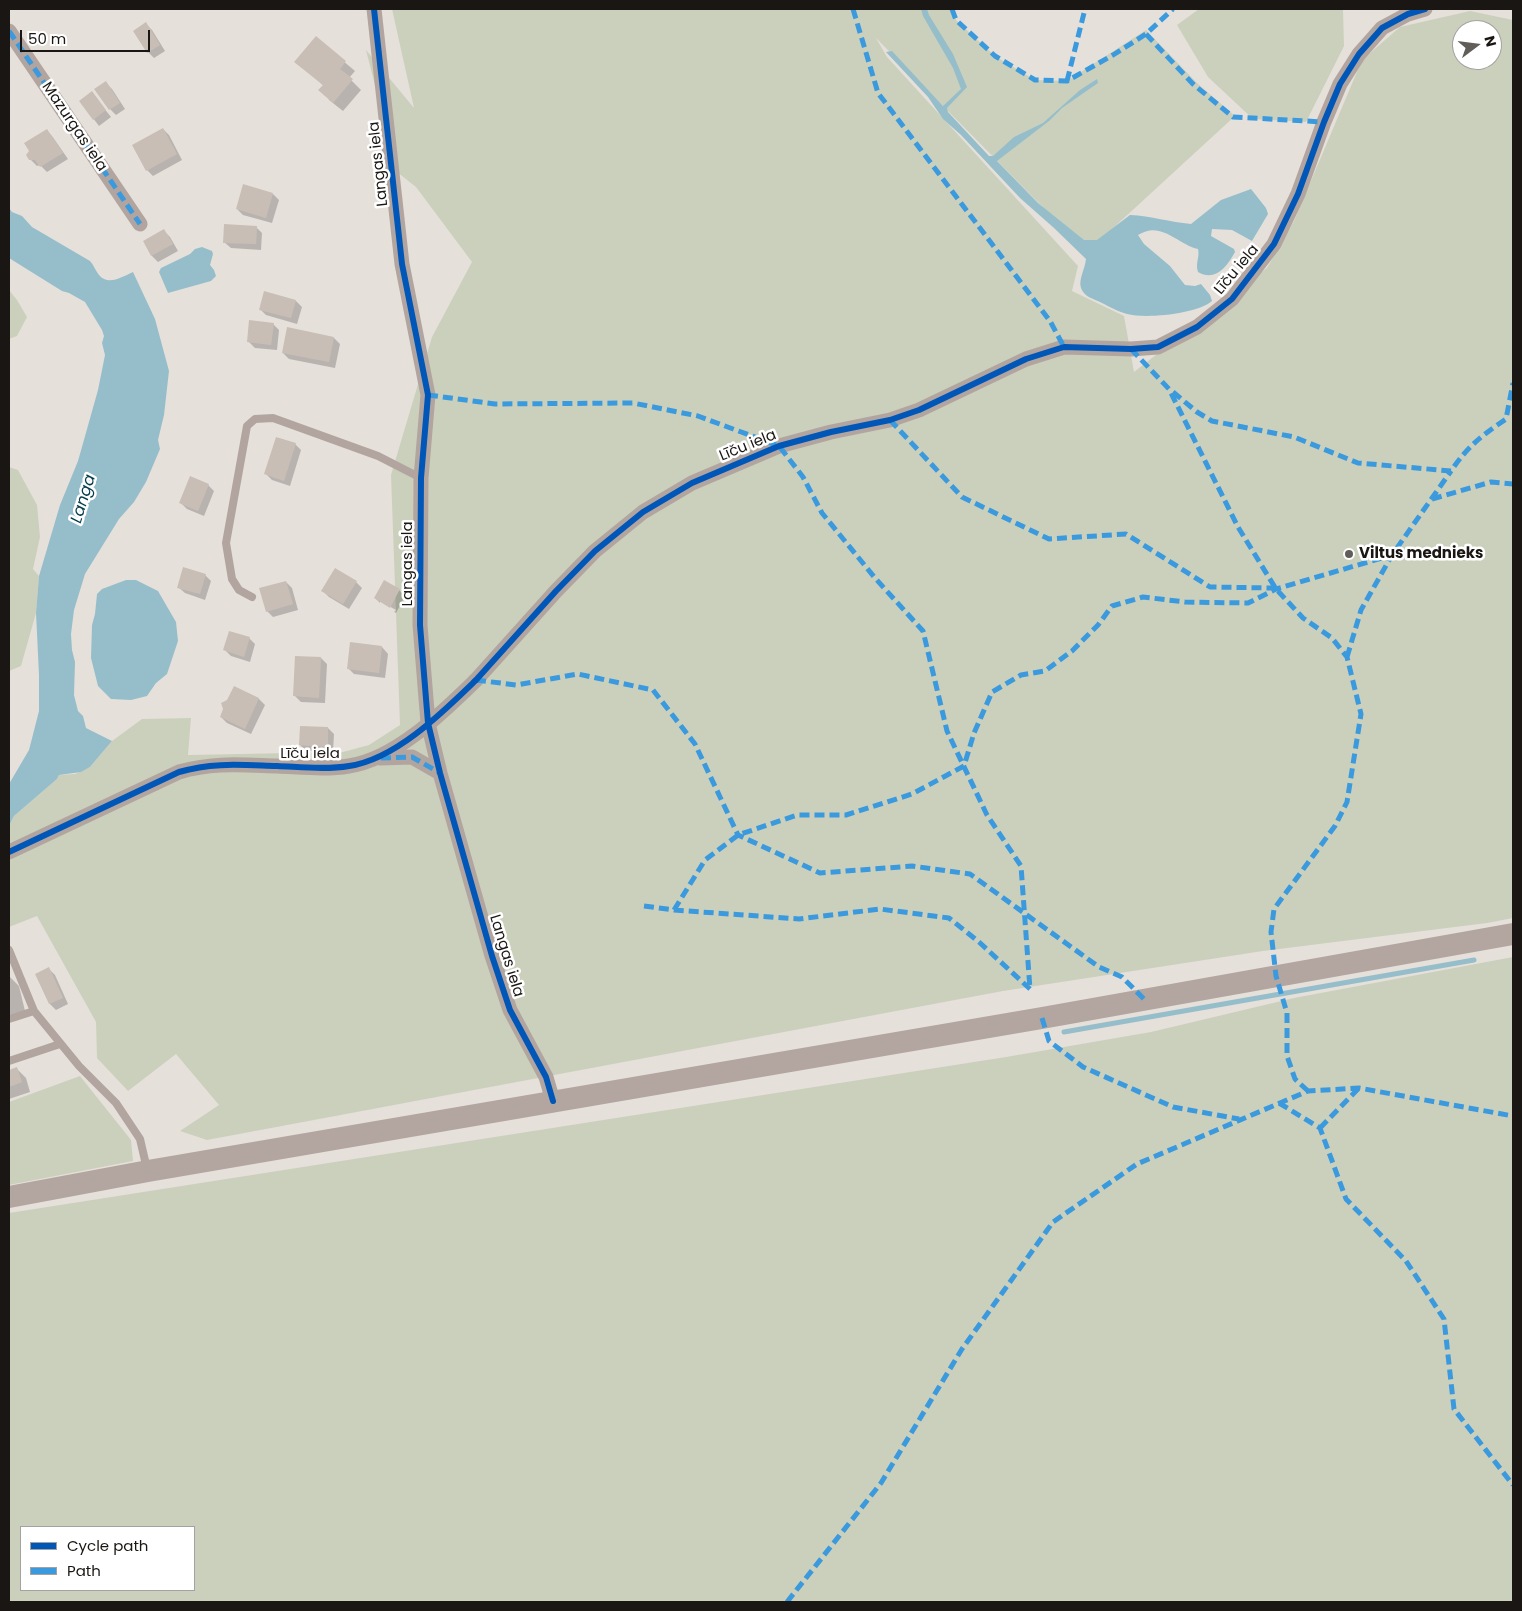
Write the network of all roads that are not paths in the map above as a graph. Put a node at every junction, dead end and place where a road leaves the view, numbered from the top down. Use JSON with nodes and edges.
{"nodes":[{"id":1,"x":374,"y":9,"type":"edge"},
{"id":2,"x":1425,"y":9,"type":"edge"},
{"id":3,"x":9,"y":31,"type":"edge"},
{"id":4,"x":140,"y":224,"type":"dead end"},
{"id":5,"x":421,"y":478,"type":"junction"},
{"id":6,"x":252,"y":597,"type":"dead end"},
{"id":7,"x":428,"y":723,"type":"junction"},
{"id":8,"x":375,"y":758,"type":"junction"},
{"id":9,"x":440,"y":773,"type":"junction"},
{"id":10,"x":9,"y":852,"type":"edge"},
{"id":11,"x":1513,"y":934,"type":"edge"},
{"id":12,"x":9,"y":950,"type":"edge"},
{"id":13,"x":34,"y":1011,"type":"junction"},
{"id":14,"x":9,"y":1019,"type":"edge"},
{"id":15,"x":60,"y":1044,"type":"junction"},
{"id":16,"x":9,"y":1061,"type":"edge"},
{"id":17,"x":552,"y":1101,"type":"junction"},
{"id":18,"x":148,"y":1171,"type":"junction"},
{"id":19,"x":9,"y":1196,"type":"edge"}],
"edges":[{"from":1,"to":5,"type":"street","name":"Langas iela"},
{"from":2,"to":7,"type":"street","name":"Līču iela"},
{"from":3,"to":4,"type":"street","name":"Mazurgas iela"},
{"from":5,"to":6,"type":"lane"},
{"from":5,"to":7,"type":"street","name":"Langas iela"},
{"from":7,"to":8,"type":"street","name":"Līču iela"},
{"from":7,"to":9,"type":"street","name":"Langas iela"},
{"from":8,"to":9,"type":"street"},
{"from":8,"to":10,"type":"street","name":"Līču iela"},
{"from":9,"to":17,"type":"street","name":"Langas iela"},
{"from":11,"to":17,"type":"main road"},
{"from":12,"to":13,"type":"lane"},
{"from":13,"to":14,"type":"lane"},
{"from":13,"to":15,"type":"lane"},
{"from":15,"to":16,"type":"lane"},
{"from":15,"to":18,"type":"lane"},
{"from":17,"to":18,"type":"main road"},
{"from":18,"to":19,"type":"main road"}]}
